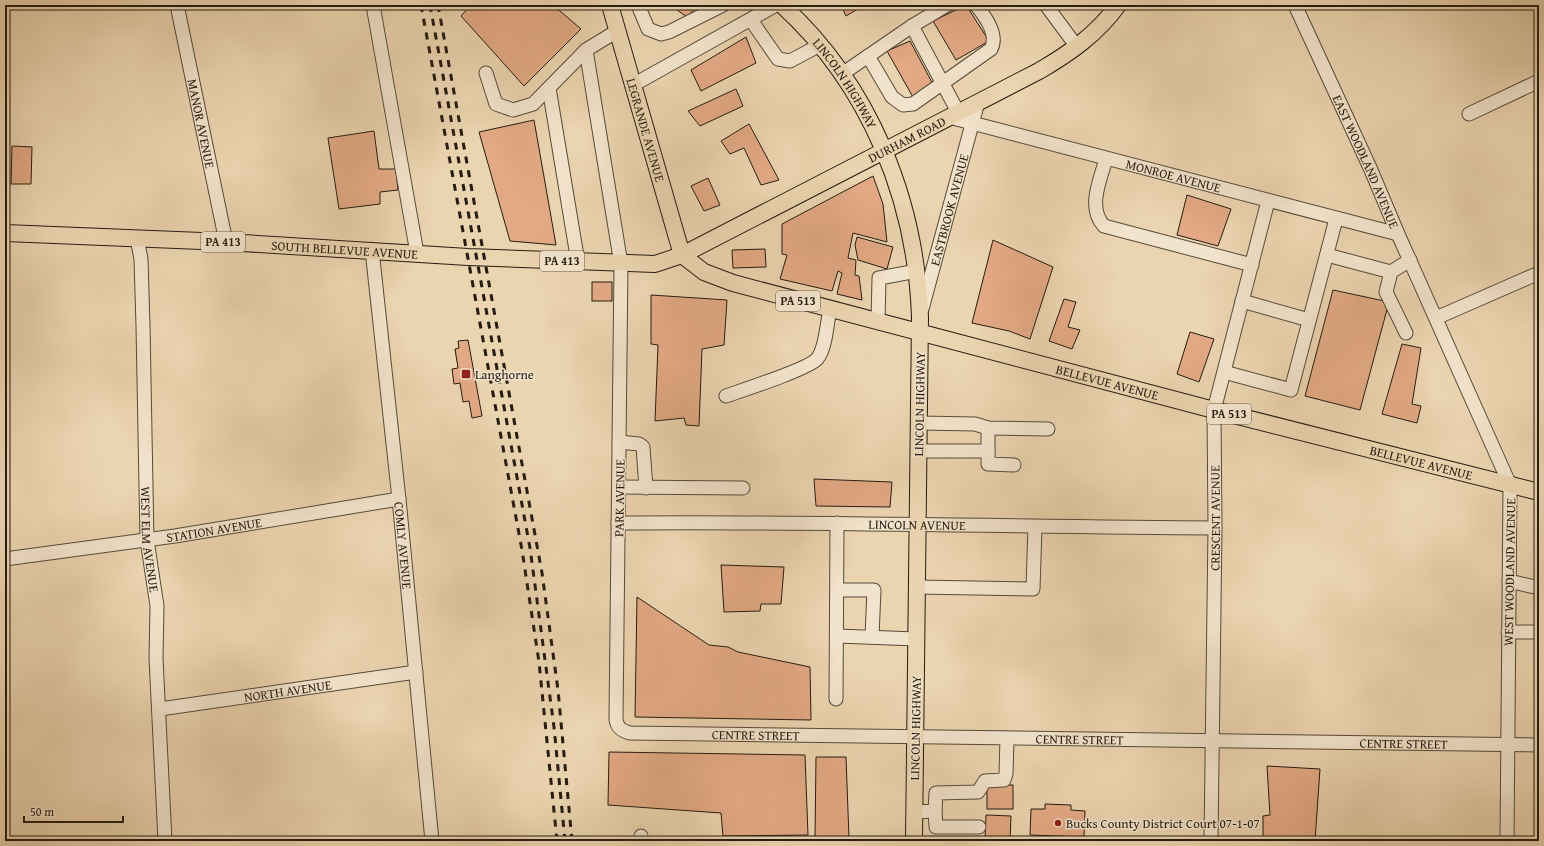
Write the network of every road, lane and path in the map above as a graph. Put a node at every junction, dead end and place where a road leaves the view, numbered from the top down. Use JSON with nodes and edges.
{"nodes":[{"id":1,"x":177,"y":5,"type":"edge"},
{"id":2,"x":610,"y":5,"type":"edge"},
{"id":3,"x":638,"y":5,"type":"edge"},
{"id":4,"x":723,"y":5,"type":"edge"},
{"id":5,"x":776,"y":5,"type":"edge"},
{"id":6,"x":782,"y":5,"type":"edge"},
{"id":7,"x":947,"y":5,"type":"edge"},
{"id":8,"x":976,"y":5,"type":"edge"},
{"id":9,"x":1046,"y":5,"type":"edge"},
{"id":10,"x":1118,"y":5,"type":"edge"},
{"id":11,"x":1295,"y":5,"type":"edge"},
{"id":12,"x":374,"y":11,"type":"dead end"},
{"id":13,"x":751,"y":20,"type":"junction"},
{"id":14,"x":912,"y":26,"type":"junction"},
{"id":15,"x":617,"y":31,"type":"junction"},
{"id":16,"x":820,"y":45,"type":"junction"},
{"id":17,"x":1077,"y":48,"type":"junction"},
{"id":18,"x":586,"y":50,"type":"junction"},
{"id":19,"x":868,"y":56,"type":"junction"},
{"id":20,"x":486,"y":73,"type":"dead end"},
{"id":21,"x":842,"y":74,"type":"junction"},
{"id":22,"x":1539,"y":81,"type":"edge"},
{"id":23,"x":944,"y":83,"type":"junction"},
{"id":24,"x":633,"y":85,"type":"junction"},
{"id":25,"x":549,"y":88,"type":"junction"},
{"id":26,"x":978,"y":102,"type":"junction"},
{"id":27,"x":1469,"y":114,"type":"dead end"},
{"id":28,"x":954,"y":115,"type":"junction"},
{"id":29,"x":972,"y":123,"type":"junction"},
{"id":30,"x":885,"y":150,"type":"junction"},
{"id":31,"x":1106,"y":159,"type":"junction"},
{"id":32,"x":1268,"y":202,"type":"junction"},
{"id":33,"x":1336,"y":219,"type":"junction"},
{"id":34,"x":5,"y":233,"type":"edge"},
{"id":35,"x":1398,"y":234,"type":"junction"},
{"id":36,"x":137,"y":238,"type":"junction"},
{"id":37,"x":226,"y":242,"type":"junction"},
{"id":38,"x":372,"y":250,"type":"junction"},
{"id":39,"x":417,"y":253,"type":"junction"},
{"id":40,"x":682,"y":255,"type":"junction"},
{"id":41,"x":1327,"y":255,"type":"junction"},
{"id":42,"x":1410,"y":260,"type":"junction"},
{"id":43,"x":578,"y":262,"type":"junction"},
{"id":44,"x":621,"y":264,"type":"junction"},
{"id":45,"x":1252,"y":265,"type":"junction"},
{"id":46,"x":917,"y":271,"type":"junction"},
{"id":47,"x":1391,"y":272,"type":"junction"},
{"id":48,"x":1539,"y":273,"type":"edge"},
{"id":49,"x":1242,"y":301,"type":"junction"},
{"id":50,"x":830,"y":309,"type":"junction"},
{"id":51,"x":1436,"y":318,"type":"junction"},
{"id":52,"x":1309,"y":320,"type":"junction"},
{"id":53,"x":878,"y":322,"type":"junction"},
{"id":54,"x":920,"y":325,"type":"junction"},
{"id":55,"x":1406,"y":334,"type":"dead end"},
{"id":56,"x":1224,"y":372,"type":"junction"},
{"id":57,"x":726,"y":396,"type":"dead end"},
{"id":58,"x":1214,"y":410,"type":"junction"},
{"id":59,"x":919,"y":423,"type":"junction"},
{"id":60,"x":988,"y":428,"type":"junction"},
{"id":61,"x":1048,"y":429,"type":"dead end"},
{"id":62,"x":619,"y":442,"type":"junction"},
{"id":63,"x":918,"y":451,"type":"junction"},
{"id":64,"x":988,"y":451,"type":"junction"},
{"id":65,"x":1014,"y":465,"type":"dead end"},
{"id":66,"x":1510,"y":484,"type":"junction"},
{"id":67,"x":619,"y":487,"type":"junction"},
{"id":68,"x":646,"y":488,"type":"junction"},
{"id":69,"x":743,"y":488,"type":"dead end"},
{"id":70,"x":1539,"y":492,"type":"edge"},
{"id":71,"x":399,"y":499,"type":"junction"},
{"id":72,"x":618,"y":523,"type":"junction"},
{"id":73,"x":837,"y":523,"type":"junction"},
{"id":74,"x":918,"y":524,"type":"junction"},
{"id":75,"x":1035,"y":527,"type":"junction"},
{"id":76,"x":1216,"y":528,"type":"junction"},
{"id":77,"x":147,"y":540,"type":"junction"},
{"id":78,"x":5,"y":559,"type":"edge"},
{"id":79,"x":1509,"y":581,"type":"junction"},
{"id":80,"x":917,"y":587,"type":"junction"},
{"id":81,"x":1539,"y":588,"type":"edge"},
{"id":82,"x":837,"y":590,"type":"junction"},
{"id":83,"x":1508,"y":632,"type":"junction"},
{"id":84,"x":1539,"y":632,"type":"edge"},
{"id":85,"x":837,"y":636,"type":"junction"},
{"id":86,"x":872,"y":637,"type":"junction"},
{"id":87,"x":916,"y":639,"type":"junction"},
{"id":88,"x":416,"y":672,"type":"junction"},
{"id":89,"x":836,"y":699,"type":"dead end"},
{"id":90,"x":160,"y":709,"type":"junction"},
{"id":91,"x":622,"y":730,"type":"joint"},
{"id":92,"x":915,"y":736,"type":"junction"},
{"id":93,"x":1007,"y":738,"type":"junction"},
{"id":94,"x":1212,"y":740,"type":"junction"},
{"id":95,"x":1508,"y":745,"type":"junction"},
{"id":96,"x":1539,"y":745,"type":"edge"},
{"id":97,"x":935,"y":811,"type":"junction"},
{"id":98,"x":914,"y":812,"type":"junction"},
{"id":99,"x":979,"y":827,"type":"dead end"},
{"id":100,"x":165,"y":841,"type":"edge"},
{"id":101,"x":432,"y":841,"type":"edge"},
{"id":102,"x":914,"y":841,"type":"edge"},
{"id":103,"x":1211,"y":841,"type":"edge"},
{"id":104,"x":1507,"y":841,"type":"edge"}],
"edges":[{"from":1,"to":37,"type":"street","name":"MANOR AVENUE"},
{"from":2,"to":15,"type":"main road","name":"LEGRANDE AVENUE"},
{"from":3,"to":4,"type":"street"},
{"from":5,"to":13,"type":"street"},
{"from":6,"to":16,"type":"main road","name":"LINCOLN HIGHWAY"},
{"from":7,"to":14,"type":"street"},
{"from":8,"to":23,"type":"street"},
{"from":9,"to":17,"type":"street"},
{"from":10,"to":17,"type":"main road","name":"DURHAM ROAD"},
{"from":11,"to":35,"type":"street","name":"EAST WOODLAND AVENUE"},
{"from":12,"to":39,"type":"street"},
{"from":13,"to":16,"type":"street"},
{"from":13,"to":24,"type":"street"},
{"from":14,"to":19,"type":"street"},
{"from":14,"to":23,"type":"street"},
{"from":15,"to":18,"type":"street"},
{"from":15,"to":24,"type":"main road","name":"LEGRANDE AVENUE"},
{"from":16,"to":21,"type":"main road","name":"LINCOLN HIGHWAY"},
{"from":17,"to":26,"type":"main road","name":"DURHAM ROAD"},
{"from":18,"to":25,"type":"street"},
{"from":18,"to":44,"type":"street","name":"PARK AVENUE"},
{"from":19,"to":21,"type":"street"},
{"from":19,"to":23,"type":"street"},
{"from":20,"to":25,"type":"street"},
{"from":21,"to":30,"type":"main road","name":"LINCOLN HIGHWAY"},
{"from":22,"to":27,"type":"street"},
{"from":23,"to":28,"type":"street"},
{"from":24,"to":40,"type":"main road","name":"LEGRANDE AVENUE"},
{"from":25,"to":43,"type":"street"},
{"from":26,"to":28,"type":"main road","name":"DURHAM ROAD"},
{"from":26,"to":29,"type":"street","name":"EASTBROOK AVENUE"},
{"from":28,"to":29,"type":"street","name":"MONROE AVENUE"},
{"from":28,"to":30,"type":"main road","name":"DURHAM ROAD"},
{"from":29,"to":31,"type":"street","name":"MONROE AVENUE"},
{"from":29,"to":54,"type":"street","name":"EASTBROOK AVENUE"},
{"from":30,"to":40,"type":"main road","name":"DURHAM ROAD","number":"PA 413"},
{"from":30,"to":46,"type":"main road","name":"LINCOLN HIGHWAY"},
{"from":31,"to":32,"type":"street","name":"MONROE AVENUE"},
{"from":31,"to":45,"type":"street"},
{"from":32,"to":33,"type":"street","name":"MONROE AVENUE"},
{"from":32,"to":45,"type":"street","name":"CRESCENT AVENUE"},
{"from":33,"to":35,"type":"street","name":"MONROE AVENUE"},
{"from":33,"to":41,"type":"street"},
{"from":34,"to":36,"type":"main road","name":"SOUTH BELLEVUE AVENUE","number":"PA 413"},
{"from":35,"to":42,"type":"street","name":"EAST WOODLAND AVENUE"},
{"from":36,"to":37,"type":"main road","name":"SOUTH BELLEVUE AVENUE","number":"PA 413"},
{"from":36,"to":77,"type":"street","name":"WEST ELM AVENUE"},
{"from":37,"to":38,"type":"main road","name":"SOUTH BELLEVUE AVENUE","number":"PA 413"},
{"from":38,"to":39,"type":"main road","name":"SOUTH BELLEVUE AVENUE","number":"PA 413"},
{"from":38,"to":71,"type":"street","name":"COMLY AVENUE"},
{"from":39,"to":43,"type":"main road","name":"SOUTH BELLEVUE AVENUE","number":"PA 413"},
{"from":40,"to":44,"type":"main road","name":"SOUTH BELLEVUE AVENUE","number":"PA 413"},
{"from":40,"to":50,"type":"main road","name":"BELLEVUE AVENUE","number":"PA 513"},
{"from":41,"to":47,"type":"street"},
{"from":41,"to":52,"type":"street"},
{"from":42,"to":47,"type":"street"},
{"from":42,"to":51,"type":"street","name":"EAST WOODLAND AVENUE"},
{"from":43,"to":44,"type":"main road","name":"SOUTH BELLEVUE AVENUE","number":"PA 413"},
{"from":44,"to":62,"type":"street","name":"PARK AVENUE"},
{"from":45,"to":49,"type":"street","name":"CRESCENT AVENUE"},
{"from":46,"to":53,"type":"street"},
{"from":46,"to":54,"type":"main road","name":"LINCOLN HIGHWAY"},
{"from":47,"to":55,"type":"street"},
{"from":48,"to":51,"type":"street"},
{"from":49,"to":52,"type":"street"},
{"from":49,"to":56,"type":"street","name":"CRESCENT AVENUE"},
{"from":50,"to":53,"type":"main road","name":"BELLEVUE AVENUE","number":"PA 513"},
{"from":50,"to":57,"type":"street"},
{"from":51,"to":66,"type":"street","name":"WEST WOODLAND AVENUE"},
{"from":52,"to":56,"type":"street"},
{"from":53,"to":54,"type":"main road","name":"BELLEVUE AVENUE","number":"PA 513"},
{"from":54,"to":58,"type":"main road","name":"BELLEVUE AVENUE","number":"PA 513"},
{"from":54,"to":59,"type":"main road","name":"LINCOLN HIGHWAY"},
{"from":56,"to":58,"type":"street","name":"CRESCENT AVENUE"},
{"from":58,"to":66,"type":"main road","name":"BELLEVUE AVENUE","number":"PA 513"},
{"from":58,"to":76,"type":"street","name":"CRESCENT AVENUE"},
{"from":59,"to":60,"type":"street"},
{"from":59,"to":63,"type":"main road","name":"LINCOLN HIGHWAY"},
{"from":60,"to":61,"type":"street"},
{"from":60,"to":64,"type":"street"},
{"from":62,"to":67,"type":"street","name":"PARK AVENUE"},
{"from":62,"to":68,"type":"street"},
{"from":63,"to":64,"type":"street"},
{"from":63,"to":74,"type":"main road","name":"LINCOLN HIGHWAY"},
{"from":64,"to":65,"type":"street"},
{"from":66,"to":70,"type":"main road","name":"BELLEVUE AVENUE","number":"PA 513"},
{"from":66,"to":79,"type":"street","name":"WEST WOODLAND AVENUE"},
{"from":67,"to":68,"type":"street"},
{"from":67,"to":72,"type":"street","name":"PARK AVENUE"},
{"from":68,"to":69,"type":"street"},
{"from":71,"to":77,"type":"street","name":"STATION AVENUE"},
{"from":71,"to":88,"type":"street","name":"COMLY AVENUE"},
{"from":72,"to":73,"type":"street","name":"LINCOLN AVENUE"},
{"from":72,"to":91,"type":"street","name":"PARK AVENUE"},
{"from":73,"to":74,"type":"street","name":"LINCOLN AVENUE"},
{"from":73,"to":82,"type":"street"},
{"from":74,"to":75,"type":"street","name":"LINCOLN AVENUE"},
{"from":74,"to":80,"type":"main road","name":"LINCOLN HIGHWAY"},
{"from":75,"to":76,"type":"street","name":"LINCOLN AVENUE"},
{"from":75,"to":80,"type":"street"},
{"from":76,"to":94,"type":"street","name":"CRESCENT AVENUE"},
{"from":77,"to":78,"type":"street","name":"STATION AVENUE"},
{"from":77,"to":90,"type":"street","name":"WEST ELM AVENUE"},
{"from":79,"to":81,"type":"street"},
{"from":79,"to":83,"type":"street","name":"WEST WOODLAND AVENUE"},
{"from":80,"to":87,"type":"main road","name":"LINCOLN HIGHWAY"},
{"from":82,"to":85,"type":"street"},
{"from":82,"to":86,"type":"street"},
{"from":83,"to":84,"type":"street"},
{"from":83,"to":95,"type":"street","name":"WEST WOODLAND AVENUE"},
{"from":85,"to":86,"type":"street"},
{"from":85,"to":89,"type":"street"},
{"from":86,"to":87,"type":"street"},
{"from":87,"to":92,"type":"main road","name":"LINCOLN HIGHWAY"},
{"from":88,"to":90,"type":"street","name":"NORTH AVENUE"},
{"from":88,"to":101,"type":"street","name":"COMLY AVENUE"},
{"from":90,"to":100,"type":"street","name":"WEST ELM AVENUE"},
{"from":91,"to":92,"type":"street","name":"CENTRE STREET"},
{"from":92,"to":93,"type":"street","name":"CENTRE STREET"},
{"from":92,"to":98,"type":"main road","name":"LINCOLN HIGHWAY"},
{"from":93,"to":94,"type":"street","name":"CENTRE STREET"},
{"from":93,"to":97,"type":"street"},
{"from":94,"to":95,"type":"street","name":"CENTRE STREET"},
{"from":94,"to":103,"type":"street","name":"CRESCENT AVENUE"},
{"from":95,"to":96,"type":"street","name":"CENTRE STREET"},
{"from":95,"to":104,"type":"street","name":"WEST WOODLAND AVENUE"},
{"from":97,"to":98,"type":"street"},
{"from":97,"to":99,"type":"street"},
{"from":98,"to":102,"type":"main road","name":"LINCOLN HIGHWAY"}]}
